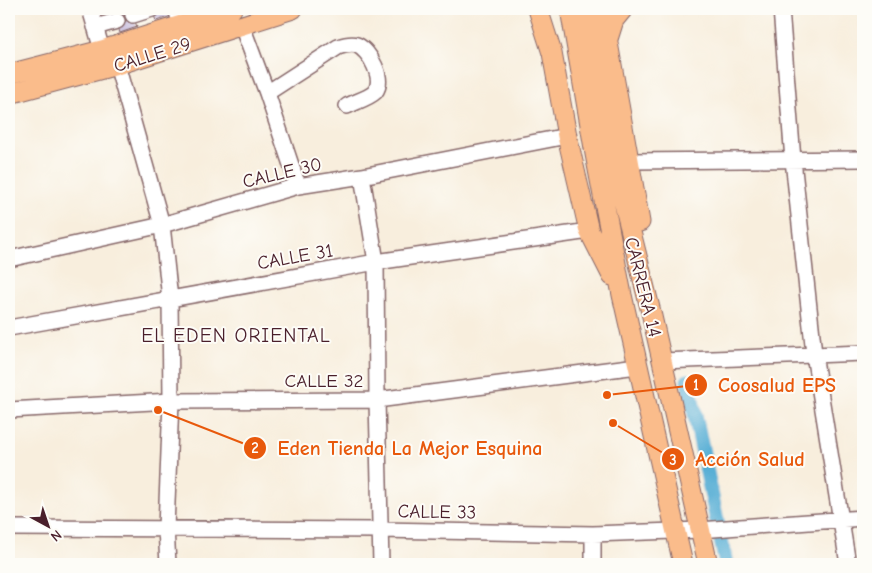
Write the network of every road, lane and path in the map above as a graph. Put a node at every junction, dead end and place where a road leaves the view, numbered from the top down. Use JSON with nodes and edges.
{"nodes":[{"id":1,"x":90,"y":9,"type":"edge"},
{"id":2,"x":152,"y":9,"type":"edge"},
{"id":3,"x":232,"y":9,"type":"edge"},
{"id":4,"x":294,"y":9,"type":"edge"},
{"id":5,"x":538,"y":9,"type":"edge"},
{"id":6,"x":570,"y":9,"type":"edge"},
{"id":7,"x":586,"y":9,"type":"edge"},
{"id":8,"x":602,"y":9,"type":"edge"},
{"id":9,"x":623,"y":9,"type":"edge"},
{"id":10,"x":781,"y":9,"type":"edge"},
{"id":11,"x":207,"y":13,"type":"edge"},
{"id":12,"x":133,"y":15,"type":"dead end"},
{"id":13,"x":179,"y":17,"type":"edge"},
{"id":14,"x":117,"y":20,"type":"dead end"},
{"id":15,"x":242,"y":26,"type":"junction"},
{"id":16,"x":95,"y":27,"type":"junction"},
{"id":17,"x":607,"y":43,"type":"junction"},
{"id":18,"x":102,"y":50,"type":"junction"},
{"id":19,"x":117,"y":65,"type":"junction"},
{"id":20,"x":9,"y":74,"type":"edge"},
{"id":21,"x":267,"y":93,"type":"junction"},
{"id":22,"x":9,"y":94,"type":"edge"},
{"id":23,"x":347,"y":106,"type":"dead end"},
{"id":24,"x":567,"y":136,"type":"junction"},
{"id":25,"x":603,"y":153,"type":"junction"},
{"id":26,"x":863,"y":158,"type":"edge"},
{"id":27,"x":793,"y":160,"type":"junction"},
{"id":28,"x":630,"y":161,"type":"junction"},
{"id":29,"x":362,"y":176,"type":"junction"},
{"id":30,"x":298,"y":186,"type":"junction"},
{"id":31,"x":162,"y":225,"type":"junction"},
{"id":32,"x":589,"y":231,"type":"junction"},
{"id":33,"x":9,"y":259,"type":"edge"},
{"id":34,"x":376,"y":262,"type":"junction"},
{"id":35,"x":622,"y":295,"type":"junction"},
{"id":36,"x":170,"y":299,"type":"junction"},
{"id":37,"x":651,"y":312,"type":"junction"},
{"id":38,"x":9,"y":328,"type":"edge"},
{"id":39,"x":863,"y":353,"type":"edge"},
{"id":40,"x":814,"y":354,"type":"junction"},
{"id":41,"x":662,"y":361,"type":"junction"},
{"id":42,"x":637,"y":366,"type":"junction"},
{"id":43,"x":377,"y":400,"type":"junction"},
{"id":44,"x":171,"y":401,"type":"junction"},
{"id":45,"x":9,"y":410,"type":"edge"},
{"id":46,"x":863,"y":518,"type":"edge"},
{"id":47,"x":842,"y":519,"type":"junction"},
{"id":48,"x":9,"y":528,"type":"edge"},
{"id":49,"x":166,"y":528,"type":"junction"},
{"id":50,"x":707,"y":529,"type":"junction"},
{"id":51,"x":380,"y":530,"type":"junction"},
{"id":52,"x":675,"y":531,"type":"junction"},
{"id":53,"x":593,"y":534,"type":"junction"},
{"id":54,"x":168,"y":564,"type":"edge"},
{"id":55,"x":381,"y":564,"type":"edge"},
{"id":56,"x":593,"y":564,"type":"edge"},
{"id":57,"x":683,"y":564,"type":"edge"},
{"id":58,"x":708,"y":564,"type":"edge"},
{"id":59,"x":848,"y":564,"type":"edge"}],
"edges":[{"from":1,"to":16,"type":"street"},
{"from":2,"to":12,"type":"street"},
{"from":3,"to":11,"type":"main road","name":"CALLE 29"},
{"from":4,"to":15,"type":"main road","name":"CALLE 29"},
{"from":5,"to":24,"type":"main road"},
{"from":6,"to":25,"type":"main road","name":"CARRERA 14"},
{"from":7,"to":25,"type":"main road","name":"CARRERA 14"},
{"from":8,"to":17,"type":"main road"},
{"from":9,"to":17,"type":"main road"},
{"from":10,"to":27,"type":"street"},
{"from":11,"to":13,"type":"main road","name":"CALLE 29"},
{"from":13,"to":18,"type":"main road","name":"CALLE 29"},
{"from":14,"to":16,"type":"street"},
{"from":15,"to":19,"type":"main road","name":"CALLE 29"},
{"from":15,"to":21,"type":"street"},
{"from":16,"to":18,"type":"street"},
{"from":17,"to":28,"type":"main road"},
{"from":18,"to":20,"type":"main road","name":"CALLE 29"},
{"from":19,"to":22,"type":"main road","name":"CALLE 29"},
{"from":19,"to":31,"type":"street"},
{"from":21,"to":23,"type":"street"},
{"from":21,"to":30,"type":"street"},
{"from":24,"to":29,"type":"street","name":"CALLE 30"},
{"from":24,"to":32,"type":"main road"},
{"from":25,"to":35,"type":"main road","name":"CARRERA 14"},
{"from":25,"to":37,"type":"main road","name":"CARRERA 14"},
{"from":26,"to":27,"type":"street"},
{"from":27,"to":28,"type":"street"},
{"from":27,"to":40,"type":"street"},
{"from":28,"to":37,"type":"main road"},
{"from":29,"to":30,"type":"street","name":"CALLE 30"},
{"from":29,"to":34,"type":"street"},
{"from":30,"to":31,"type":"street","name":"CALLE 30"},
{"from":31,"to":33,"type":"street","name":"CALLE 30"},
{"from":31,"to":36,"type":"street"},
{"from":32,"to":34,"type":"street","name":"CALLE 31"},
{"from":32,"to":35,"type":"main road"},
{"from":34,"to":36,"type":"street","name":"CALLE 31"},
{"from":34,"to":43,"type":"street"},
{"from":35,"to":42,"type":"main road","name":"CARRERA 14"},
{"from":36,"to":38,"type":"street","name":"CALLE 31"},
{"from":36,"to":44,"type":"street"},
{"from":37,"to":41,"type":"main road","name":"CARRERA 14"},
{"from":39,"to":40,"type":"street"},
{"from":40,"to":41,"type":"street"},
{"from":40,"to":47,"type":"street"},
{"from":41,"to":50,"type":"main road","name":"CARRERA 14"},
{"from":42,"to":43,"type":"street","name":"CALLE 32"},
{"from":42,"to":52,"type":"main road","name":"CARRERA 14"},
{"from":43,"to":44,"type":"street","name":"CALLE 32"},
{"from":43,"to":51,"type":"street"},
{"from":44,"to":45,"type":"street","name":"CALLE 32"},
{"from":44,"to":49,"type":"street"},
{"from":46,"to":47,"type":"street","name":"CALLE 33"},
{"from":47,"to":50,"type":"street","name":"CALLE 33"},
{"from":47,"to":59,"type":"street"},
{"from":48,"to":49,"type":"street","name":"CALLE 33"},
{"from":49,"to":51,"type":"street","name":"CALLE 33"},
{"from":49,"to":54,"type":"street"},
{"from":50,"to":52,"type":"street","name":"CALLE 33"},
{"from":50,"to":58,"type":"main road","name":"CARRERA 14"},
{"from":51,"to":53,"type":"street","name":"CALLE 33"},
{"from":51,"to":55,"type":"street"},
{"from":52,"to":53,"type":"street","name":"CALLE 33"},
{"from":52,"to":57,"type":"main road","name":"CARRERA 14"},
{"from":53,"to":56,"type":"street"}]}
